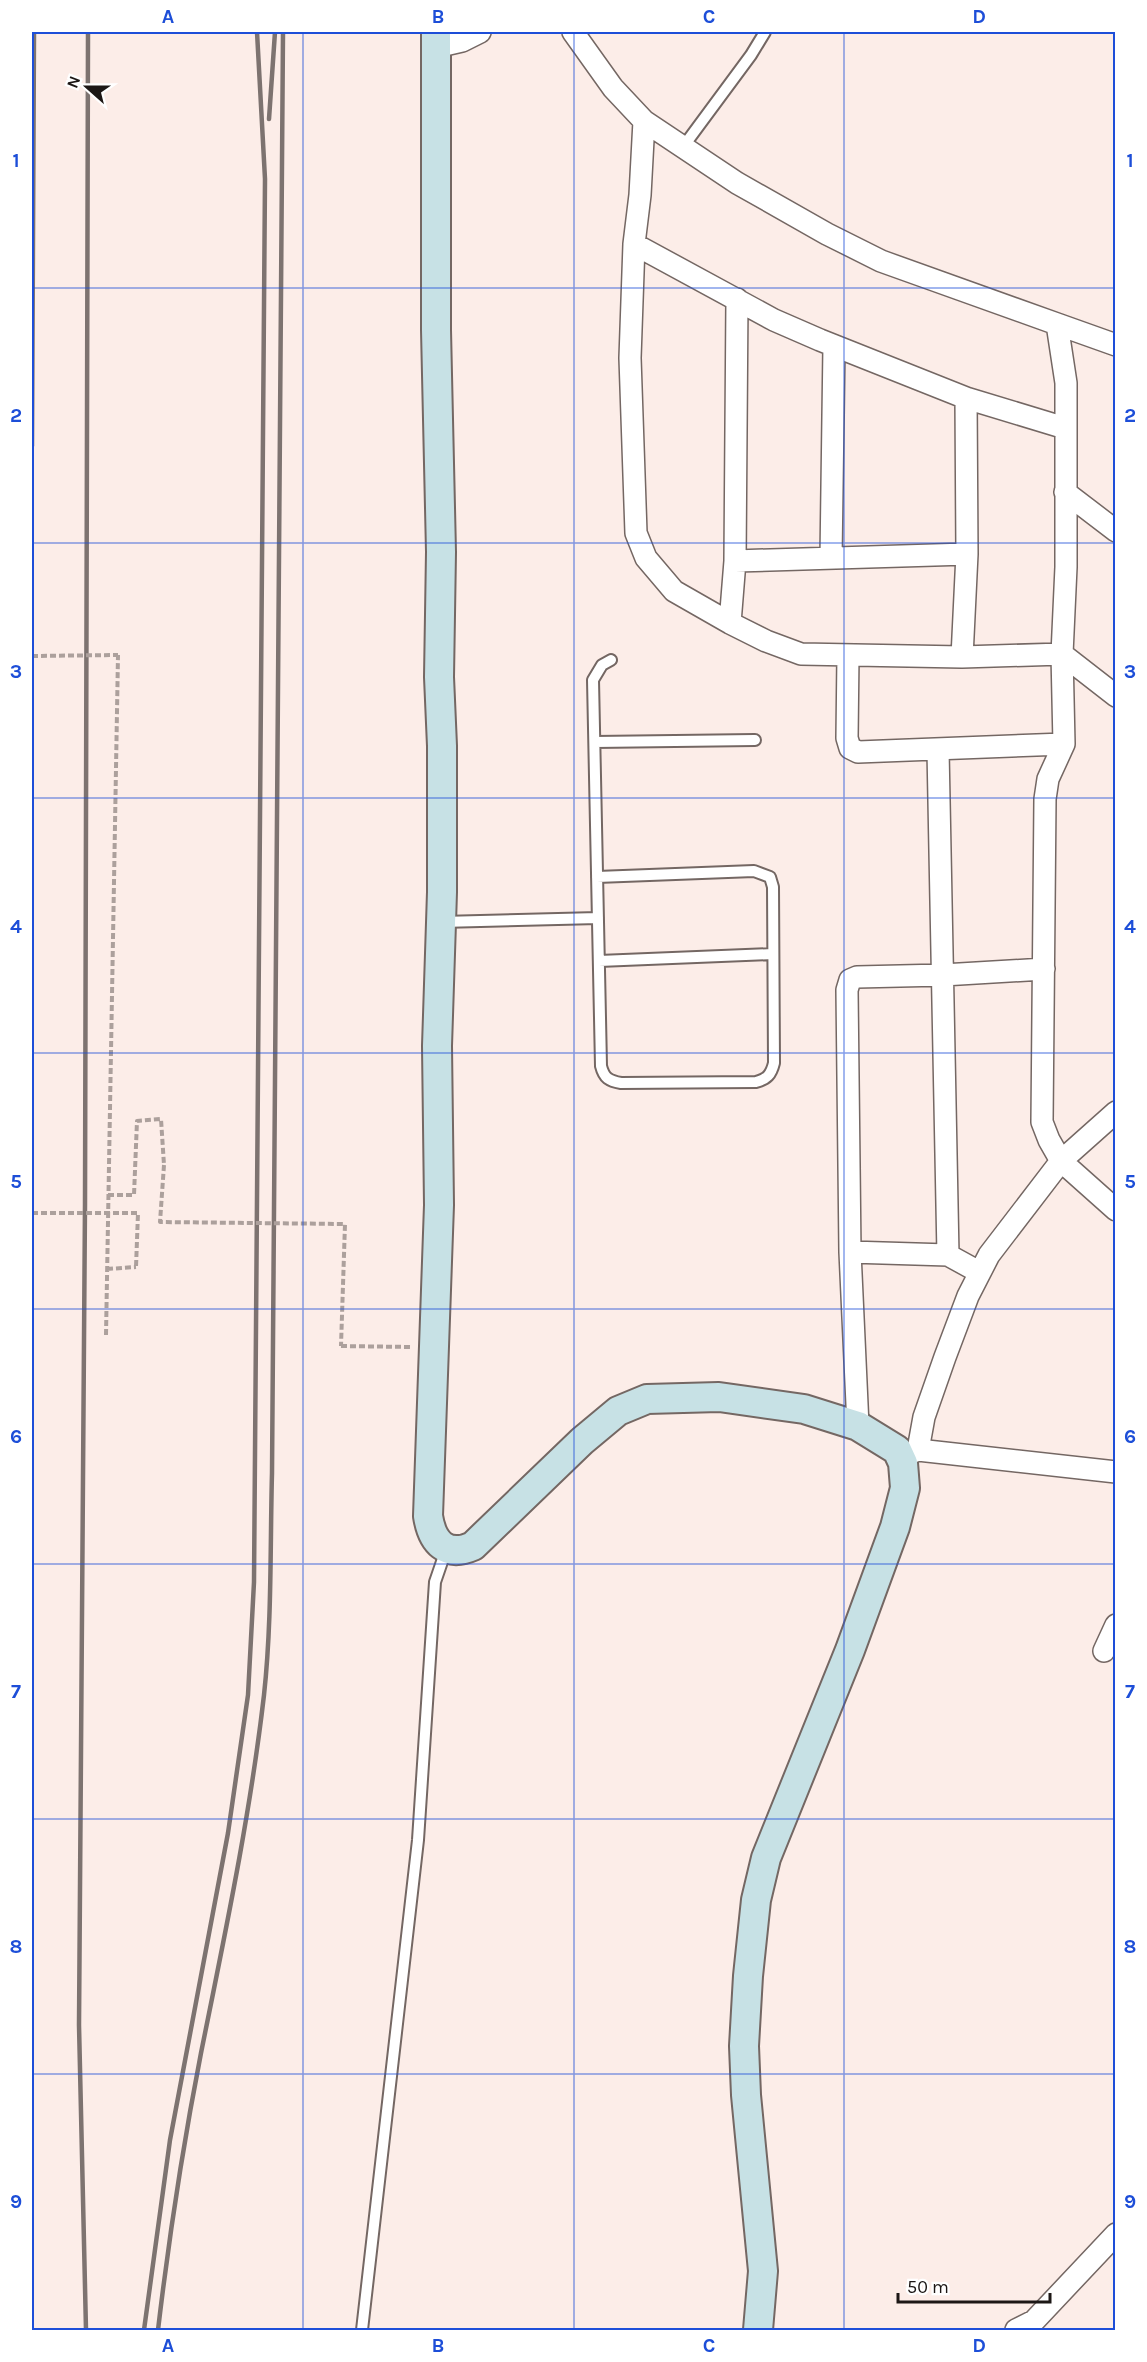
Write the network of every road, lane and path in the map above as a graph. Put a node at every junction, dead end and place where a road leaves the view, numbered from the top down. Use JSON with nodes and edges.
{"nodes":[{"id":1,"x":480,"y":32,"type":"edge"},
{"id":2,"x":573,"y":32,"type":"edge"},
{"id":3,"x":765,"y":32,"type":"edge"},
{"id":4,"x":436,"y":39,"type":"edge"},
{"id":5,"x":644,"y":121,"type":"junction"},
{"id":6,"x":682,"y":147,"type":"junction"},
{"id":7,"x":634,"y":244,"type":"junction"},
{"id":8,"x":738,"y":299,"type":"junction"},
{"id":9,"x":1057,"y":324,"type":"junction"},
{"id":10,"x":1116,"y":345,"type":"edge"},
{"id":11,"x":834,"y":346,"type":"junction"},
{"id":12,"x":966,"y":398,"type":"junction"},
{"id":13,"x":1065,"y":428,"type":"junction"},
{"id":14,"x":1065,"y":492,"type":"junction"},
{"id":15,"x":1116,"y":531,"type":"edge"},
{"id":16,"x":967,"y":554,"type":"junction"},
{"id":17,"x":831,"y":558,"type":"junction"},
{"id":18,"x":735,"y":561,"type":"junction"},
{"id":19,"x":730,"y":623,"type":"junction"},
{"id":20,"x":1062,"y":654,"type":"junction"},
{"id":21,"x":848,"y":655,"type":"junction"},
{"id":22,"x":32,"y":656,"type":"edge"},
{"id":23,"x":962,"y":657,"type":"junction"},
{"id":24,"x":611,"y":660,"type":"dead end"},
{"id":25,"x":1116,"y":696,"type":"edge"},
{"id":26,"x":755,"y":740,"type":"dead end"},
{"id":27,"x":595,"y":742,"type":"junction"},
{"id":28,"x":1064,"y":744,"type":"junction"},
{"id":29,"x":938,"y":750,"type":"junction"},
{"id":30,"x":597,"y":877,"type":"junction"},
{"id":31,"x":598,"y":918,"type":"junction"},
{"id":32,"x":441,"y":922,"type":"junction"},
{"id":33,"x":773,"y":954,"type":"junction"},
{"id":34,"x":599,"y":961,"type":"junction"},
{"id":35,"x":1044,"y":969,"type":"junction"},
{"id":36,"x":943,"y":975,"type":"junction"},
{"id":37,"x":1116,"y":1112,"type":"edge"},
{"id":38,"x":1061,"y":1161,"type":"junction"},
{"id":39,"x":108,"y":1195,"type":"junction"},
{"id":40,"x":1116,"y":1210,"type":"edge"},
{"id":41,"x":32,"y":1214,"type":"edge"},
{"id":42,"x":850,"y":1252,"type":"junction"},
{"id":43,"x":948,"y":1254,"type":"junction"},
{"id":44,"x":107,"y":1269,"type":"junction"},
{"id":45,"x":979,"y":1272,"type":"junction"},
{"id":46,"x":106,"y":1335,"type":"dead end"},
{"id":47,"x":434,"y":1347,"type":"junction"},
{"id":48,"x":858,"y":1426,"type":"junction"},
{"id":49,"x":909,"y":1454,"type":"junction"},
{"id":50,"x":1116,"y":1472,"type":"edge"},
{"id":51,"x":446,"y":1550,"type":"junction"},
{"id":52,"x":1116,"y":1625,"type":"edge"},
{"id":53,"x":1104,"y":1651,"type":"dead end"},
{"id":54,"x":1116,"y":2234,"type":"edge"},
{"id":55,"x":362,"y":2331,"type":"edge"},
{"id":56,"x":758,"y":2331,"type":"edge"},
{"id":57,"x":1016,"y":2331,"type":"edge"}],
"edges":[{"from":1,"to":4,"type":"street"},
{"from":2,"to":5,"type":"street"},
{"from":3,"to":6,"type":"lane"},
{"from":4,"to":32,"type":"street"},
{"from":5,"to":6,"type":"street"},
{"from":5,"to":7,"type":"street"},
{"from":6,"to":9,"type":"street"},
{"from":7,"to":8,"type":"street"},
{"from":7,"to":19,"type":"street"},
{"from":8,"to":11,"type":"street"},
{"from":8,"to":18,"type":"street"},
{"from":9,"to":10,"type":"street"},
{"from":9,"to":13,"type":"street"},
{"from":11,"to":12,"type":"street"},
{"from":11,"to":17,"type":"street"},
{"from":12,"to":13,"type":"street"},
{"from":12,"to":16,"type":"street"},
{"from":13,"to":14,"type":"street"},
{"from":14,"to":15,"type":"street"},
{"from":14,"to":20,"type":"street"},
{"from":16,"to":17,"type":"street"},
{"from":16,"to":23,"type":"street"},
{"from":17,"to":18,"type":"street"},
{"from":18,"to":19,"type":"street"},
{"from":19,"to":21,"type":"street"},
{"from":20,"to":23,"type":"street"},
{"from":20,"to":25,"type":"street"},
{"from":20,"to":28,"type":"street"},
{"from":21,"to":23,"type":"street"},
{"from":21,"to":29,"type":"street"},
{"from":22,"to":39,"type":"path","bridge":true},
{"from":24,"to":27,"type":"lane"},
{"from":26,"to":27,"type":"lane"},
{"from":27,"to":30,"type":"lane"},
{"from":28,"to":29,"type":"street"},
{"from":28,"to":35,"type":"street"},
{"from":29,"to":36,"type":"street"},
{"from":30,"to":31,"type":"lane"},
{"from":30,"to":33,"type":"lane"},
{"from":31,"to":32,"type":"lane"},
{"from":31,"to":34,"type":"lane"},
{"from":32,"to":47,"type":"street"},
{"from":33,"to":34,"type":"lane"},
{"from":33,"to":34,"type":"lane"},
{"from":35,"to":36,"type":"street"},
{"from":35,"to":38,"type":"street"},
{"from":36,"to":42,"type":"street"},
{"from":36,"to":43,"type":"street"},
{"from":37,"to":38,"type":"street"},
{"from":38,"to":40,"type":"street"},
{"from":38,"to":45,"type":"street"},
{"from":39,"to":44,"type":"path"},
{"from":39,"to":47,"type":"path","bridge":true},
{"from":41,"to":44,"type":"path","bridge":true},
{"from":42,"to":43,"type":"street"},
{"from":42,"to":48,"type":"street"},
{"from":43,"to":45,"type":"street"},
{"from":44,"to":46,"type":"path"},
{"from":45,"to":49,"type":"street"},
{"from":47,"to":51,"type":"street"},
{"from":48,"to":49,"type":"street"},
{"from":48,"to":51,"type":"street"},
{"from":49,"to":50,"type":"street"},
{"from":49,"to":56,"type":"street"},
{"from":51,"to":55,"type":"lane"},
{"from":52,"to":53,"type":"street"},
{"from":54,"to":57,"type":"street"}]}
